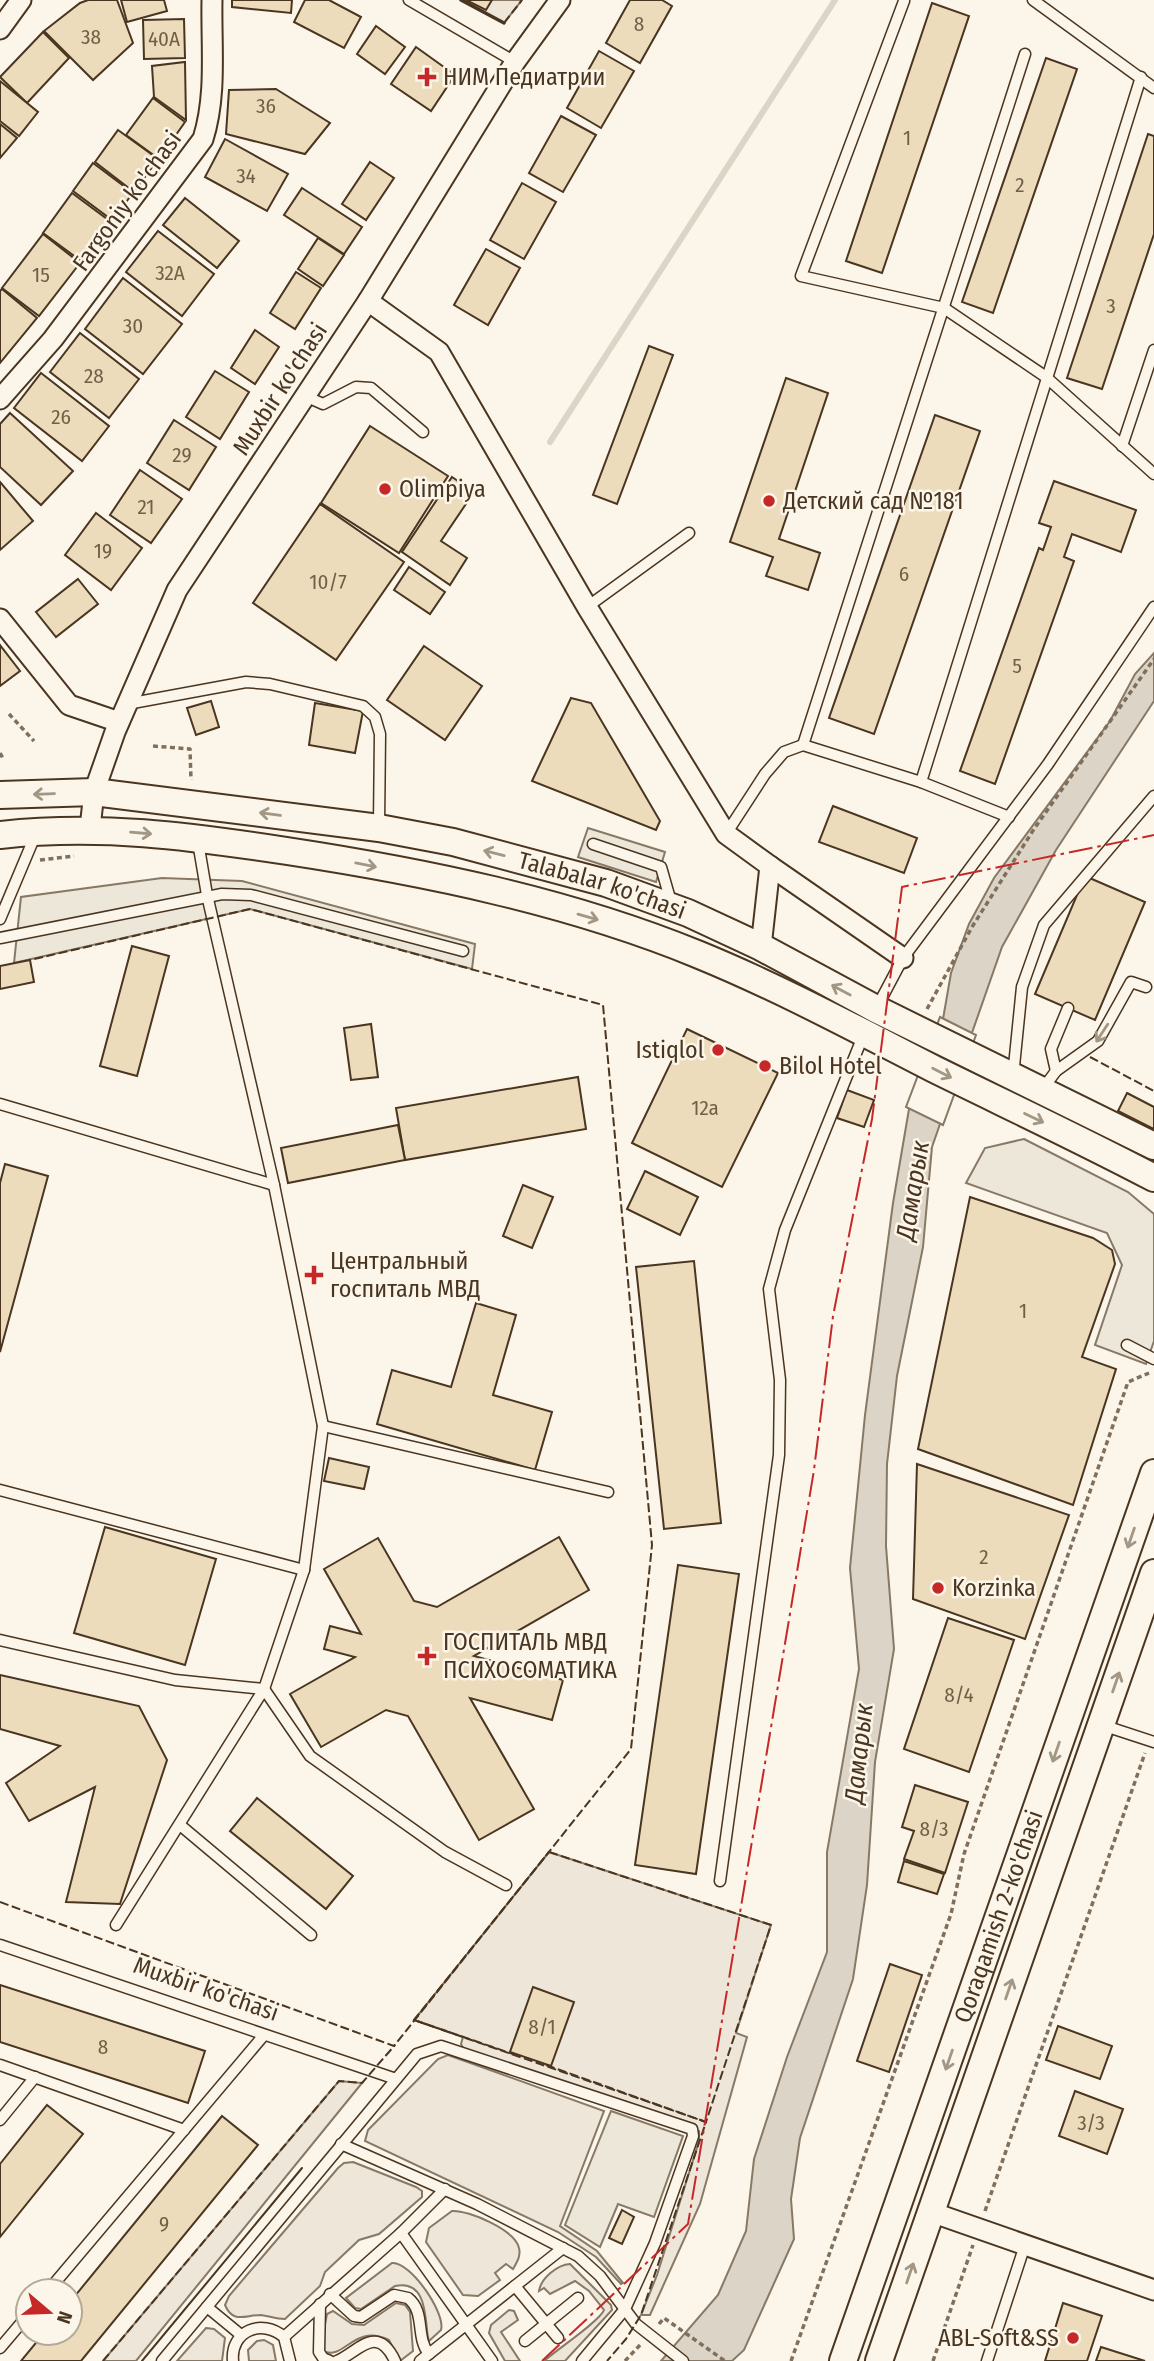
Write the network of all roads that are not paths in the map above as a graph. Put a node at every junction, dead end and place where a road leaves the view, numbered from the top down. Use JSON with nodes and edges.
{"nodes":[{"id":1,"x":21,"y":0,"type":"edge"},
{"id":2,"x":212,"y":0,"type":"edge"},
{"id":3,"x":409,"y":0,"type":"edge"},
{"id":4,"x":560,"y":0,"type":"edge"},
{"id":5,"x":1033,"y":0,"type":"edge"},
{"id":6,"x":904,"y":1,"type":"edge"},
{"id":7,"x":0,"y":29,"type":"edge"},
{"id":8,"x":1025,"y":54,"type":"dead end"},
{"id":9,"x":515,"y":62,"type":"junction"},
{"id":10,"x":1142,"y":77,"type":"junction"},
{"id":11,"x":1154,"y":88,"type":"edge"},
{"id":12,"x":368,"y":301,"type":"junction"},
{"id":13,"x":944,"y":308,"type":"junction"},
{"id":14,"x":1154,"y":350,"type":"edge"},
{"id":15,"x":1046,"y":377,"type":"junction"},
{"id":16,"x":305,"y":396,"type":"junction"},
{"id":17,"x":0,"y":399,"type":"edge"},
{"id":18,"x":423,"y":432,"type":"dead end"},
{"id":19,"x":1122,"y":446,"type":"junction"},
{"id":20,"x":1154,"y":474,"type":"edge"},
{"id":21,"x":689,"y":533,"type":"dead end"},
{"id":22,"x":587,"y":607,"type":"junction"},
{"id":23,"x":1154,"y":607,"type":"edge"},
{"id":24,"x":0,"y":619,"type":"edge"},
{"id":25,"x":122,"y":713,"type":"junction"},
{"id":26,"x":803,"y":745,"type":"junction"},
{"id":27,"x":921,"y":782,"type":"junction"},
{"id":28,"x":94,"y":792,"type":"junction"},
{"id":29,"x":0,"y":795,"type":"edge"},
{"id":30,"x":1154,"y":796,"type":"edge"},
{"id":31,"x":1009,"y":817,"type":"junction"},
{"id":32,"x":90,"y":828,"type":"junction"},
{"id":33,"x":379,"y":828,"type":"junction"},
{"id":34,"x":37,"y":831,"type":"junction"},
{"id":35,"x":726,"y":834,"type":"junction"},
{"id":36,"x":0,"y":835,"type":"edge"},
{"id":37,"x":198,"y":838,"type":"junction"},
{"id":38,"x":593,"y":844,"type":"dead end"},
{"id":39,"x":770,"y":866,"type":"junction"},
{"id":40,"x":207,"y":895,"type":"junction"},
{"id":41,"x":673,"y":908,"type":"junction"},
{"id":42,"x":0,"y":919,"type":"edge"},
{"id":43,"x":0,"y":938,"type":"edge"},
{"id":44,"x":761,"y":947,"type":"junction"},
{"id":45,"x":463,"y":950,"type":"dead end"},
{"id":46,"x":903,"y":958,"type":"junction"},
{"id":47,"x":1146,"y":988,"type":"dead end"},
{"id":48,"x":1068,"y":1008,"type":"dead end"},
{"id":49,"x":876,"y":1009,"type":"junction"},
{"id":50,"x":864,"y":1034,"type":"junction"},
{"id":51,"x":1013,"y":1076,"type":"junction"},
{"id":52,"x":1049,"y":1081,"type":"junction"},
{"id":53,"x":0,"y":1104,"type":"edge"},
{"id":54,"x":1154,"y":1146,"type":"edge"},
{"id":55,"x":1154,"y":1178,"type":"edge"},
{"id":56,"x":274,"y":1185,"type":"junction"},
{"id":57,"x":1127,"y":1345,"type":"dead end"},
{"id":58,"x":1154,"y":1361,"type":"edge"},
{"id":59,"x":323,"y":1426,"type":"junction"},
{"id":60,"x":1154,"y":1473,"type":"edge"},
{"id":61,"x":0,"y":1490,"type":"edge"},
{"id":62,"x":608,"y":1492,"type":"dead end"},
{"id":63,"x":304,"y":1570,"type":"junction"},
{"id":64,"x":1154,"y":1573,"type":"edge"},
{"id":65,"x":0,"y":1640,"type":"edge"},
{"id":66,"x":264,"y":1689,"type":"junction"},
{"id":67,"x":1101,"y":1725,"type":"junction"},
{"id":68,"x":1152,"y":1741,"type":"edge"},
{"id":69,"x":180,"y":1825,"type":"junction"},
{"id":70,"x":720,"y":1881,"type":"dead end"},
{"id":71,"x":506,"y":1885,"type":"dead end"},
{"id":72,"x":116,"y":1925,"type":"dead end"},
{"id":73,"x":311,"y":1935,"type":"dead end"},
{"id":74,"x":0,"y":1945,"type":"edge"},
{"id":75,"x":264,"y":2035,"type":"junction"},
{"id":76,"x":0,"y":2065,"type":"edge"},
{"id":77,"x":35,"y":2077,"type":"junction"},
{"id":78,"x":396,"y":2079,"type":"junction"},
{"id":79,"x":0,"y":2120,"type":"edge"},
{"id":80,"x":184,"y":2130,"type":"junction"},
{"id":81,"x":341,"y":2144,"type":"junction"},
{"id":82,"x":445,"y":2189,"type":"junction"},
{"id":83,"x":931,"y":2212,"type":"junction"},
{"id":84,"x":401,"y":2233,"type":"junction"},
{"id":85,"x":1025,"y":2245,"type":"junction"},
{"id":86,"x":563,"y":2248,"type":"junction"},
{"id":87,"x":60,"y":2277,"type":"edge"},
{"id":88,"x":515,"y":2286,"type":"junction"},
{"id":89,"x":1154,"y":2290,"type":"edge"},
{"id":90,"x":330,"y":2294,"type":"junction"},
{"id":91,"x":578,"y":2298,"type":"dead end"},
{"id":92,"x":864,"y":2301,"type":"junction"},
{"id":93,"x":320,"y":2304,"type":"junction"},
{"id":94,"x":207,"y":2307,"type":"junction"},
{"id":95,"x":625,"y":2309,"type":"junction"},
{"id":96,"x":896,"y":2312,"type":"junction"},
{"id":97,"x":546,"y":2324,"type":"junction"},
{"id":98,"x":467,"y":2325,"type":"junction"},
{"id":99,"x":14,"y":2332,"type":"edge"},
{"id":100,"x":241,"y":2335,"type":"junction"},
{"id":101,"x":284,"y":2337,"type":"junction"},
{"id":102,"x":558,"y":2338,"type":"dead end"},
{"id":103,"x":525,"y":2341,"type":"dead end"},
{"id":104,"x":0,"y":2348,"type":"edge"},
{"id":105,"x":425,"y":2358,"type":"edge"},
{"id":106,"x":162,"y":2361,"type":"edge"},
{"id":107,"x":233,"y":2361,"type":"edge"},
{"id":108,"x":290,"y":2361,"type":"edge"},
{"id":109,"x":330,"y":2361,"type":"edge"},
{"id":110,"x":337,"y":2361,"type":"edge"},
{"id":111,"x":396,"y":2361,"type":"edge"},
{"id":112,"x":492,"y":2361,"type":"edge"},
{"id":113,"x":582,"y":2361,"type":"edge"},
{"id":114,"x":683,"y":2361,"type":"edge"},
{"id":115,"x":843,"y":2361,"type":"edge"},
{"id":116,"x":879,"y":2361,"type":"edge"},
{"id":117,"x":987,"y":2361,"type":"edge"}],
"edges":[{"from":1,"to":7,"type":"street"},
{"from":2,"to":17,"type":"street","name":"Fargoniy ko'chasi"},
{"from":3,"to":9,"type":"lane"},
{"from":4,"to":9,"type":"street","name":"Muxbir ko'chasi"},
{"from":5,"to":10,"type":"lane"},
{"from":6,"to":13,"type":"lane"},
{"from":8,"to":13,"type":"lane"},
{"from":9,"to":12,"type":"street","name":"Muxbir ko'chasi"},
{"from":10,"to":11,"type":"lane"},
{"from":10,"to":15,"type":"lane"},
{"from":12,"to":16,"type":"street","name":"Muxbir ko'chasi"},
{"from":12,"to":22,"type":"street"},
{"from":13,"to":15,"type":"lane"},
{"from":13,"to":26,"type":"lane"},
{"from":14,"to":19,"type":"lane"},
{"from":15,"to":19,"type":"lane"},
{"from":15,"to":27,"type":"lane"},
{"from":16,"to":18,"type":"lane"},
{"from":16,"to":25,"type":"street","name":"Muxbir ko'chasi"},
{"from":19,"to":20,"type":"lane"},
{"from":21,"to":22,"type":"lane"},
{"from":22,"to":35,"type":"street"},
{"from":23,"to":31,"type":"lane"},
{"from":24,"to":25,"type":"street"},
{"from":25,"to":28,"type":"street","name":"Muxbir ko'chasi"},
{"from":25,"to":33,"type":"lane"},
{"from":26,"to":27,"type":"lane"},
{"from":26,"to":35,"type":"lane"},
{"from":27,"to":31,"type":"lane"},
{"from":28,"to":29,"type":"main road","name":"Talabalar ko'chasi","one_way":true},
{"from":28,"to":32,"type":"street","name":"Muxbir ko'chasi"},
{"from":33,"to":28,"type":"main road","name":"Talabalar ko'chasi","one_way":true},
{"from":30,"to":51,"type":"lane"},
{"from":31,"to":46,"type":"lane"},
{"from":32,"to":34,"type":"main road","name":"Talabalar ko'chasi"},
{"from":32,"to":37,"type":"main road","name":"Talabalar ko'chasi","one_way":true},
{"from":41,"to":33,"type":"main road","name":"Talabalar ko'chasi","one_way":true},
{"from":34,"to":36,"type":"main road","name":"Talabalar ko'chasi"},
{"from":34,"to":42,"type":"lane"},
{"from":35,"to":39,"type":"street"},
{"from":37,"to":40,"type":"lane"},
{"from":37,"to":50,"type":"main road","name":"Talabalar ko'chasi","one_way":true},
{"from":38,"to":41,"type":"lane"},
{"from":39,"to":44,"type":"street"},
{"from":39,"to":46,"type":"street"},
{"from":40,"to":43,"type":"lane"},
{"from":40,"to":45,"type":"lane"},
{"from":40,"to":56,"type":"lane"},
{"from":41,"to":44,"type":"main road","name":"Talabalar ko'chasi"},
{"from":49,"to":44,"type":"main road","name":"Talabalar ko'chasi","one_way":true},
{"from":46,"to":49,"type":"lane"},
{"from":47,"to":52,"type":"lane","one_way":true},
{"from":48,"to":52,"type":"lane"},
{"from":49,"to":50,"type":"main road"},
{"from":49,"to":51,"type":"main road","name":"Talabalar ko'chasi"},
{"from":50,"to":55,"type":"main road","name":"Talabalar ko'chasi","one_way":true},
{"from":50,"to":70,"type":"lane"},
{"from":51,"to":52,"type":"main road","name":"Talabalar ko'chasi"},
{"from":52,"to":54,"type":"main road","name":"Talabalar ko'chasi"},
{"from":53,"to":56,"type":"lane"},
{"from":56,"to":59,"type":"lane"},
{"from":57,"to":58,"type":"lane"},
{"from":59,"to":62,"type":"lane"},
{"from":59,"to":63,"type":"lane"},
{"from":60,"to":92,"type":"main road","name":"Qoraqamish 2-ko'chasi","one_way":true},
{"from":61,"to":63,"type":"lane"},
{"from":63,"to":66,"type":"lane"},
{"from":67,"to":64,"type":"main road","name":"Qoraqamish 2-ko'chasi","one_way":true},
{"from":65,"to":66,"type":"lane"},
{"from":66,"to":69,"type":"lane"},
{"from":66,"to":71,"type":"lane"},
{"from":67,"to":68,"type":"lane"},
{"from":83,"to":67,"type":"main road","name":"Qoraqamish 2-ko'chasi","one_way":true},
{"from":69,"to":72,"type":"lane"},
{"from":69,"to":73,"type":"lane"},
{"from":74,"to":75,"type":"lane","name":"Muxbir ko'chasi"},
{"from":75,"to":78,"type":"lane","name":"Muxbir ko'chasi"},
{"from":75,"to":80,"type":"lane"},
{"from":76,"to":77,"type":"lane"},
{"from":77,"to":79,"type":"lane"},
{"from":77,"to":80,"type":"lane"},
{"from":78,"to":81,"type":"lane"},
{"from":78,"to":95,"type":"lane"},
{"from":80,"to":87,"type":"lane"},
{"from":81,"to":82,"type":"lane"},
{"from":81,"to":94,"type":"lane"},
{"from":82,"to":84,"type":"lane"},
{"from":82,"to":86,"type":"lane"},
{"from":83,"to":85,"type":"street"},
{"from":96,"to":83,"type":"main road","name":"Qoraqamish 2-ko'chasi","one_way":true},
{"from":84,"to":90,"type":"lane"},
{"from":84,"to":98,"type":"lane"},
{"from":85,"to":89,"type":"street"},
{"from":85,"to":117,"type":"lane"},
{"from":86,"to":88,"type":"lane"},
{"from":86,"to":95,"type":"lane"},
{"from":88,"to":97,"type":"lane"},
{"from":88,"to":98,"type":"lane"},
{"from":90,"to":93,"type":"lane"},
{"from":90,"to":105,"type":"lane"},
{"from":91,"to":97,"type":"lane"},
{"from":92,"to":96,"type":"main road"},
{"from":92,"to":115,"type":"main road","name":"Qoraqamish 2-ko'chasi"},
{"from":93,"to":101,"type":"lane"},
{"from":93,"to":109,"type":"lane"},
{"from":94,"to":100,"type":"lane"},
{"from":94,"to":106,"type":"lane"},
{"from":95,"to":113,"type":"lane"},
{"from":95,"to":114,"type":"lane"},
{"from":96,"to":116,"type":"main road","name":"Qoraqamish 2-ko'chasi"},
{"from":97,"to":102,"type":"lane"},
{"from":97,"to":103,"type":"lane"},
{"from":98,"to":105,"type":"lane"},
{"from":98,"to":112,"type":"lane"},
{"from":99,"to":104,"type":"lane"},
{"from":100,"to":101,"type":"lane"},
{"from":100,"to":107,"type":"lane"},
{"from":101,"to":108,"type":"lane"},
{"from":110,"to":111,"type":"lane"}]}
